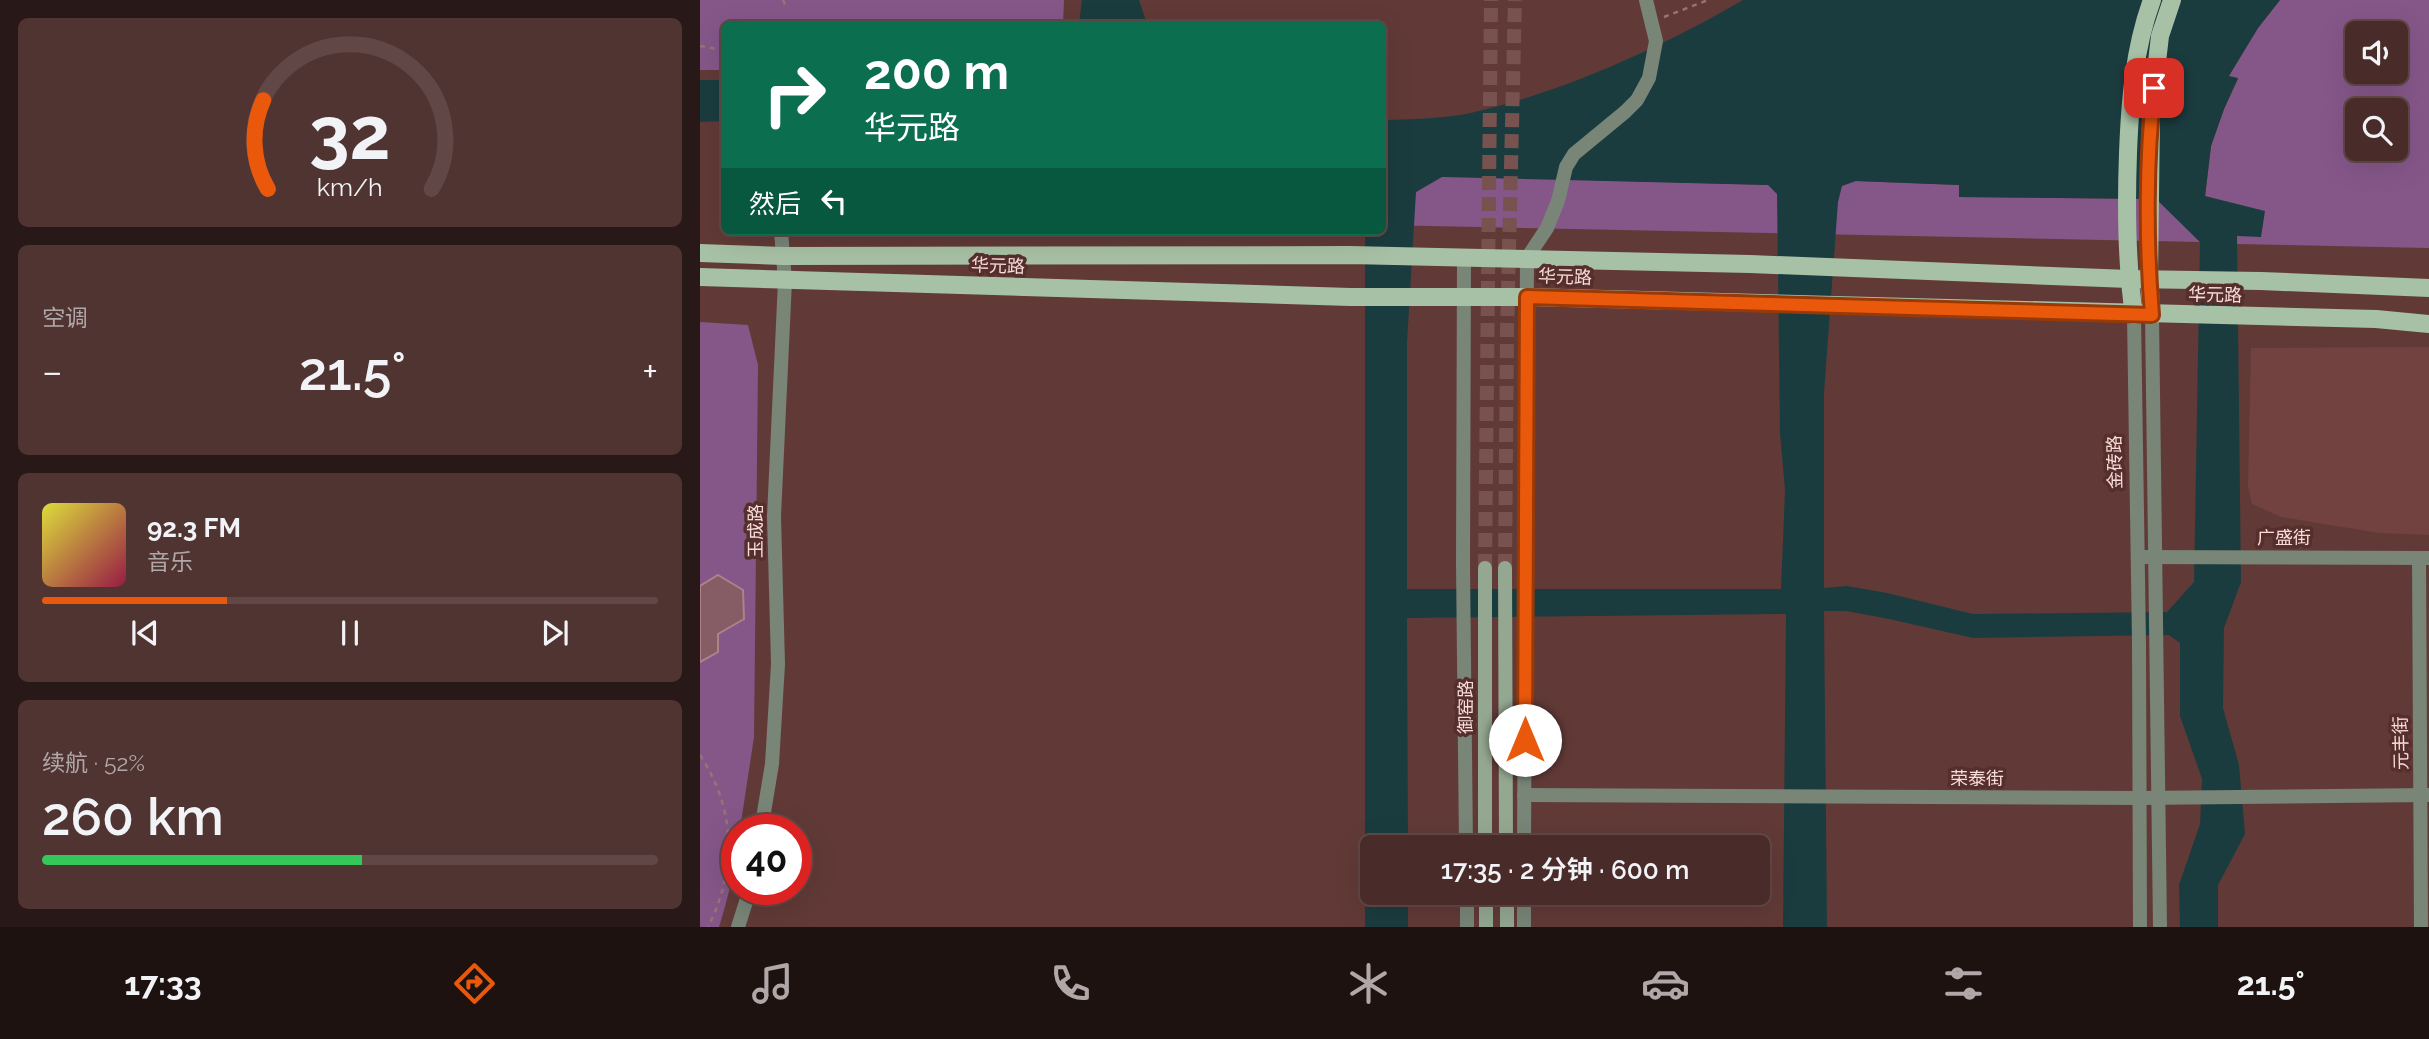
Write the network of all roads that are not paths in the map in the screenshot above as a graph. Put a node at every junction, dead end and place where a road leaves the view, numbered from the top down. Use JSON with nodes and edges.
{"nodes":[{"id":1,"x":1646,"y":0,"type":"edge"},
{"id":2,"x":2152,"y":0,"type":"edge"},
{"id":3,"x":2172,"y":0,"type":"edge"},
{"id":4,"x":780,"y":235,"type":"edge"},
{"id":5,"x":700,"y":253,"type":"edge"},
{"id":6,"x":783,"y":256,"type":"junction"},
{"id":7,"x":1464,"y":258,"type":"junction"},
{"id":8,"x":1527,"y":258,"type":"junction"},
{"id":9,"x":700,"y":277,"type":"edge"},
{"id":10,"x":2129,"y":279,"type":"junction"},
{"id":11,"x":2149,"y":280,"type":"junction"},
{"id":12,"x":785,"y":281,"type":"junction"},
{"id":13,"x":2429,"y":288,"type":"edge"},
{"id":14,"x":1464,"y":296,"type":"junction"},
{"id":15,"x":1527,"y":297,"type":"junction"},
{"id":16,"x":2143,"y":315,"type":"junction"},
{"id":17,"x":2429,"y":324,"type":"edge"},
{"id":18,"x":2138,"y":557,"type":"junction"},
{"id":19,"x":2155,"y":558,"type":"junction"},
{"id":20,"x":2424,"y":558,"type":"edge"},
{"id":21,"x":1485,"y":568,"type":"tunnel mouth"},
{"id":22,"x":1505,"y":568,"type":"tunnel mouth"},
{"id":23,"x":1524,"y":795,"type":"junction"},
{"id":24,"x":2425,"y":795,"type":"edge"},
{"id":25,"x":2159,"y":797,"type":"junction"},
{"id":26,"x":2139,"y":798,"type":"junction"},
{"id":27,"x":764,"y":814,"type":"edge"},
{"id":28,"x":1466,"y":835,"type":"edge"},
{"id":29,"x":1485,"y":835,"type":"edge"},
{"id":30,"x":1506,"y":835,"type":"edge"},
{"id":31,"x":1524,"y":835,"type":"edge"},
{"id":32,"x":745,"y":905,"type":"edge"},
{"id":33,"x":1467,"y":905,"type":"edge"},
{"id":34,"x":1486,"y":905,"type":"edge"},
{"id":35,"x":1507,"y":905,"type":"edge"},
{"id":36,"x":1524,"y":905,"type":"edge"},
{"id":37,"x":738,"y":927,"type":"edge"},
{"id":38,"x":1467,"y":927,"type":"edge"},
{"id":39,"x":1486,"y":927,"type":"edge"},
{"id":40,"x":1507,"y":927,"type":"edge"},
{"id":41,"x":1524,"y":927,"type":"edge"},
{"id":42,"x":2140,"y":927,"type":"edge"},
{"id":43,"x":2160,"y":927,"type":"edge"},
{"id":44,"x":2421,"y":927,"type":"edge"}],
"edges":[{"from":1,"to":8,"type":"street"},
{"from":2,"to":10,"type":"main road","name":"金砖路"},
{"from":3,"to":11,"type":"main road","name":"金砖路"},
{"from":4,"to":6,"type":"street","name":"玉成路"},
{"from":5,"to":6,"type":"main road","name":"华元路"},
{"from":6,"to":7,"type":"main road","name":"华元路"},
{"from":6,"to":12,"type":"street","name":"玉成路"},
{"from":7,"to":8,"type":"main road","name":"华元路"},
{"from":7,"to":14,"type":"street"},
{"from":8,"to":10,"type":"main road","name":"华元路"},
{"from":8,"to":15,"type":"street"},
{"from":9,"to":12,"type":"main road","name":"华元路"},
{"from":10,"to":11,"type":"main road","name":"华元路"},
{"from":10,"to":16,"type":"main road","name":"金砖路"},
{"from":11,"to":13,"type":"main road","name":"华元路"},
{"from":11,"to":16,"type":"main road","name":"金砖路"},
{"from":12,"to":14,"type":"main road","name":"华元路"},
{"from":12,"to":27,"type":"street","name":"玉成路"},
{"from":14,"to":15,"type":"main road","name":"华元路"},
{"from":14,"to":28,"type":"street"},
{"from":15,"to":16,"type":"main road","name":"华元路"},
{"from":15,"to":23,"type":"street"},
{"from":16,"to":17,"type":"main road","name":"华元路"},
{"from":16,"to":18,"type":"street","name":"金砖路"},
{"from":16,"to":19,"type":"street","name":"金砖路"},
{"from":18,"to":19,"type":"street","name":"广盛街"},
{"from":18,"to":26,"type":"street","name":"金砖路"},
{"from":19,"to":20,"type":"street","name":"广盛街"},
{"from":19,"to":25,"type":"street","name":"金砖路"},
{"from":20,"to":24,"type":"street","name":"元丰街"},
{"from":21,"to":29,"type":"main road","name":"御窑路"},
{"from":22,"to":30,"type":"main road"},
{"from":23,"to":26,"type":"street","name":"荣泰街"},
{"from":23,"to":31,"type":"street"},
{"from":24,"to":25,"type":"street","name":"荣泰街"},
{"from":24,"to":44,"type":"street","name":"元丰街"},
{"from":25,"to":26,"type":"street","name":"荣泰街"},
{"from":25,"to":43,"type":"street","name":"金砖路"},
{"from":26,"to":42,"type":"street","name":"金砖路"},
{"from":32,"to":37,"type":"street"},
{"from":33,"to":38,"type":"street"},
{"from":34,"to":39,"type":"main road"},
{"from":35,"to":40,"type":"main road"},
{"from":36,"to":41,"type":"street"}]}
